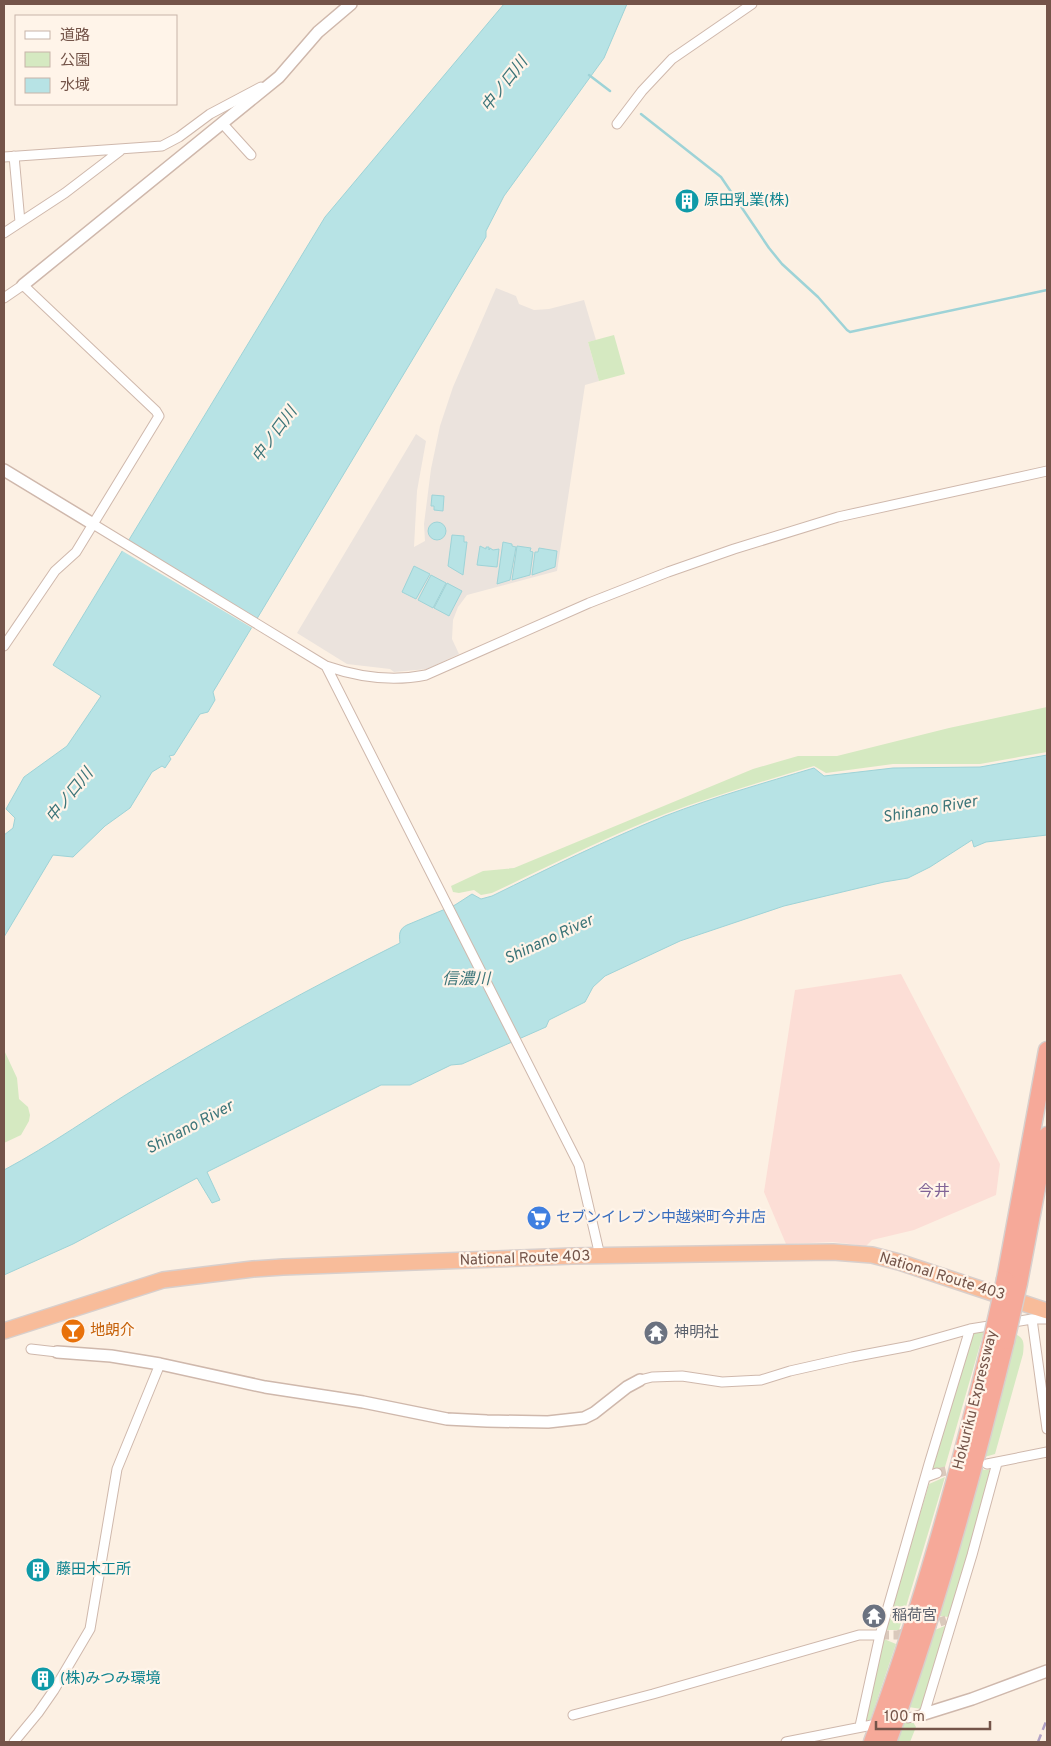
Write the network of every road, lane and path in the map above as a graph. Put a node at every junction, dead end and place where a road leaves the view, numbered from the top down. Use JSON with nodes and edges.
{"nodes":[{"id":1,"x":352,"y":4,"type":"edge"},
{"id":2,"x":752,"y":4,"type":"edge"},
{"id":3,"x":279,"y":77,"type":"junction"},
{"id":4,"x":222,"y":123,"type":"junction"},
{"id":5,"x":617,"y":124,"type":"dead end"},
{"id":6,"x":120,"y":150,"type":"junction"},
{"id":7,"x":251,"y":155,"type":"dead end"},
{"id":8,"x":14,"y":156,"type":"junction"},
{"id":9,"x":4,"y":157,"type":"edge"},
{"id":10,"x":20,"y":222,"type":"junction"},
{"id":11,"x":4,"y":233,"type":"edge"},
{"id":12,"x":23,"y":285,"type":"junction"},
{"id":13,"x":4,"y":298,"type":"edge"},
{"id":14,"x":4,"y":470,"type":"edge"},
{"id":15,"x":1047,"y":471,"type":"edge"},
{"id":16,"x":94,"y":524,"type":"junction"},
{"id":17,"x":4,"y":646,"type":"edge"},
{"id":18,"x":326,"y":666,"type":"junction"},
{"id":19,"x":1047,"y":1050,"type":"edge"},
{"id":20,"x":1047,"y":1135,"type":"edge"},
{"id":21,"x":600,"y":1256,"type":"junction"},
{"id":22,"x":1012,"y":1281,"type":"junction"},
{"id":23,"x":1047,"y":1311,"type":"edge"},
{"id":24,"x":1032,"y":1319,"type":"junction"},
{"id":25,"x":1047,"y":1319,"type":"edge"},
{"id":26,"x":970,"y":1329,"type":"junction"},
{"id":27,"x":4,"y":1331,"type":"edge"},
{"id":28,"x":999,"y":1339,"type":"junction"},
{"id":29,"x":31,"y":1349,"type":"dead end"},
{"id":30,"x":57,"y":1352,"type":"joint"},
{"id":31,"x":160,"y":1364,"type":"junction"},
{"id":32,"x":640,"y":1380,"type":"joint"},
{"id":33,"x":1047,"y":1428,"type":"edge"},
{"id":34,"x":1047,"y":1452,"type":"edge"},
{"id":35,"x":997,"y":1463,"type":"junction"},
{"id":36,"x":986,"y":1464,"type":"dead end"},
{"id":37,"x":937,"y":1473,"type":"tunnel mouth"},
{"id":38,"x":926,"y":1477,"type":"junction"},
{"id":39,"x":880,"y":1635,"type":"junction"},
{"id":40,"x":1047,"y":1671,"type":"edge"},
{"id":41,"x":924,"y":1714,"type":"junction"},
{"id":42,"x":573,"y":1715,"type":"dead end"},
{"id":43,"x":908,"y":1718,"type":"dead end"},
{"id":44,"x":872,"y":1724,"type":"dead end"},
{"id":45,"x":860,"y":1726,"type":"junction"},
{"id":46,"x":14,"y":1742,"type":"edge"},
{"id":47,"x":786,"y":1742,"type":"edge"},
{"id":48,"x":872,"y":1742,"type":"edge"},
{"id":49,"x":888,"y":1742,"type":"edge"}],
"edges":[{"from":1,"to":3,"type":"street"},
{"from":2,"to":5,"type":"street"},
{"from":3,"to":4,"type":"street"},
{"from":3,"to":6,"type":"street"},
{"from":4,"to":7,"type":"street"},
{"from":4,"to":12,"type":"street"},
{"from":6,"to":8,"type":"street"},
{"from":6,"to":10,"type":"street"},
{"from":8,"to":9,"type":"street"},
{"from":8,"to":10,"type":"street"},
{"from":10,"to":11,"type":"street"},
{"from":12,"to":13,"type":"street"},
{"from":12,"to":16,"type":"street"},
{"from":14,"to":16,"type":"street"},
{"from":15,"to":18,"type":"street"},
{"from":16,"to":17,"type":"street"},
{"from":16,"to":18,"type":"street"},
{"from":18,"to":21,"type":"street"},
{"from":19,"to":22,"type":"highway","name":"Hokuriku Expressway"},
{"from":20,"to":22,"type":"highway","name":"Hokuriku Expressway"},
{"from":21,"to":23,"type":"highway","name":"National Route 403"},
{"from":21,"to":27,"type":"highway","name":"National Route 403"},
{"from":22,"to":28,"type":"highway","name":"Hokuriku Expressway","bridge":true},
{"from":24,"to":25,"type":"street"},
{"from":24,"to":26,"type":"street"},
{"from":24,"to":33,"type":"street"},
{"from":26,"to":32,"type":"street"},
{"from":26,"to":38,"type":"street"},
{"from":28,"to":48,"type":"highway","name":"Hokuriku Expressway"},
{"from":28,"to":49,"type":"highway","name":"Hokuriku Expressway"},
{"from":29,"to":30,"type":"street"},
{"from":30,"to":31,"type":"street"},
{"from":31,"to":32,"type":"street"},
{"from":31,"to":46,"type":"street"},
{"from":34,"to":35,"type":"street"},
{"from":35,"to":36,"type":"street"},
{"from":35,"to":41,"type":"street"},
{"from":37,"to":38,"type":"street"},
{"from":38,"to":39,"type":"street"},
{"from":39,"to":42,"type":"street"},
{"from":39,"to":45,"type":"street"},
{"from":40,"to":41,"type":"street"},
{"from":41,"to":43,"type":"street"},
{"from":44,"to":45,"type":"street"},
{"from":45,"to":47,"type":"street"}]}
